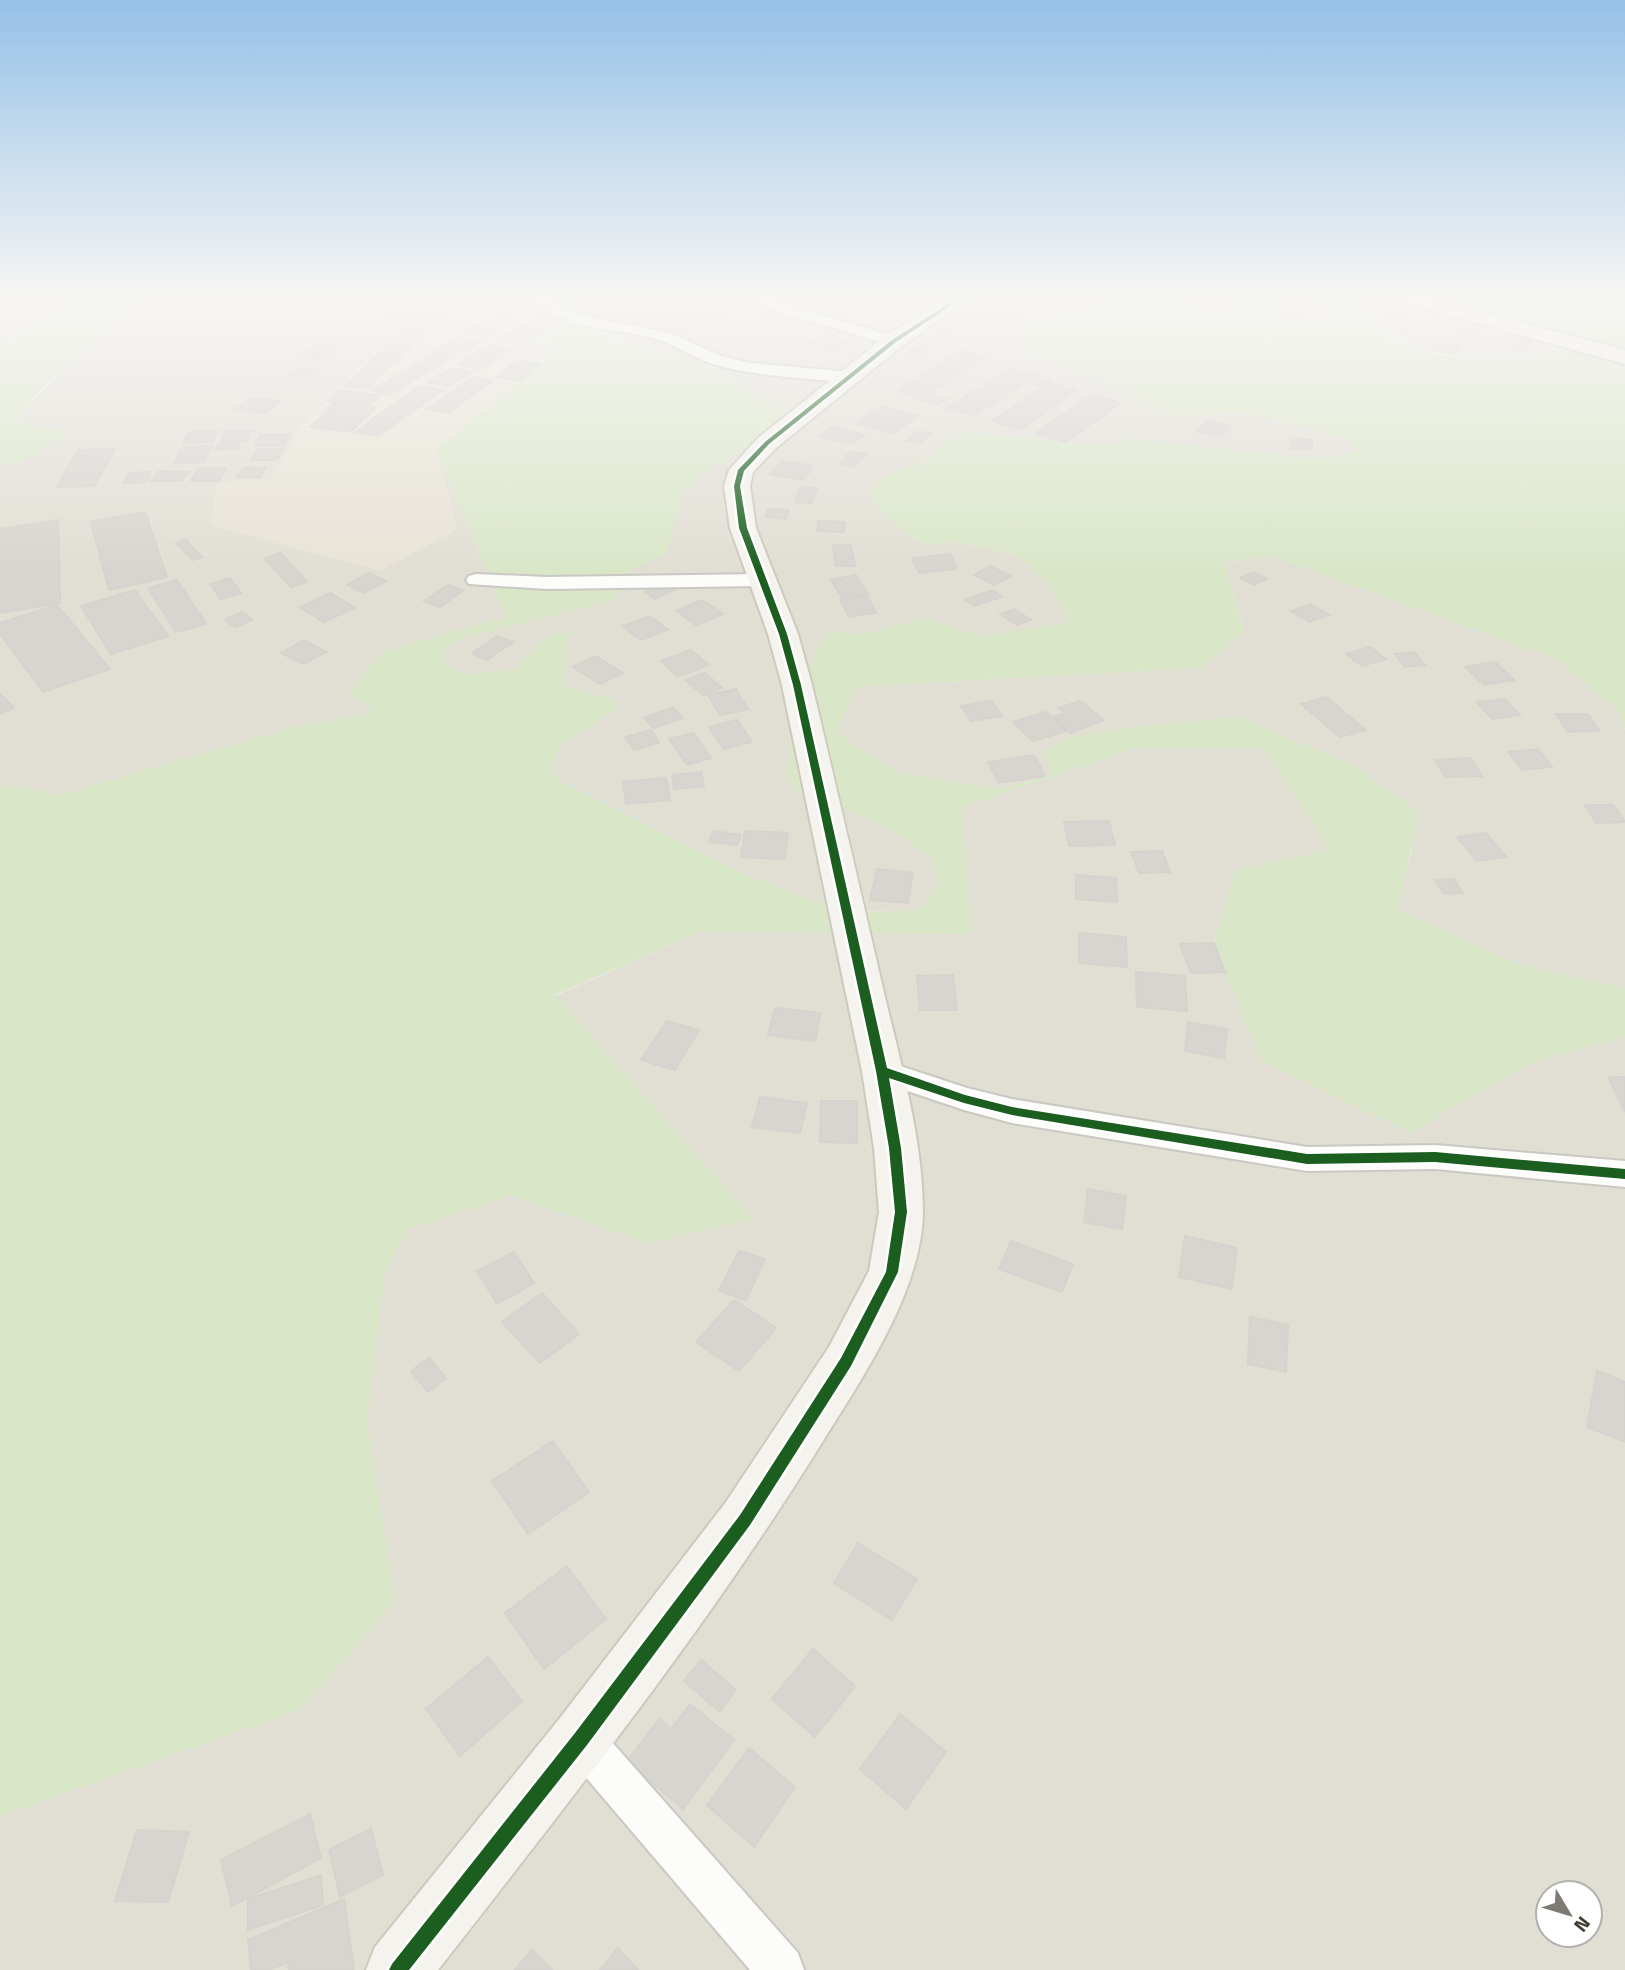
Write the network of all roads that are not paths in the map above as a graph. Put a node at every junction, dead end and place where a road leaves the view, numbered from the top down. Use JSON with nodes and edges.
{"nodes":[{"id":1,"x":836,"y":388,"type":"edge"},
{"id":2,"x":476,"y":580,"type":"dead end"},
{"id":3,"x":762,"y":580,"type":"junction"},
{"id":4,"x":882,"y":1071,"type":"junction"},
{"id":5,"x":1625,"y":1174,"type":"edge"},
{"id":6,"x":581,"y":1739,"type":"junction"},
{"id":7,"x":398,"y":1970,"type":"edge"},
{"id":8,"x":781,"y":1970,"type":"edge"}],
"edges":[{"from":1,"to":3,"type":"street"},
{"from":2,"to":3,"type":"street"},
{"from":3,"to":4,"type":"street"},
{"from":4,"to":5,"type":"street"},
{"from":4,"to":6,"type":"street"},
{"from":6,"to":7,"type":"street"},
{"from":6,"to":8,"type":"street"}]}
